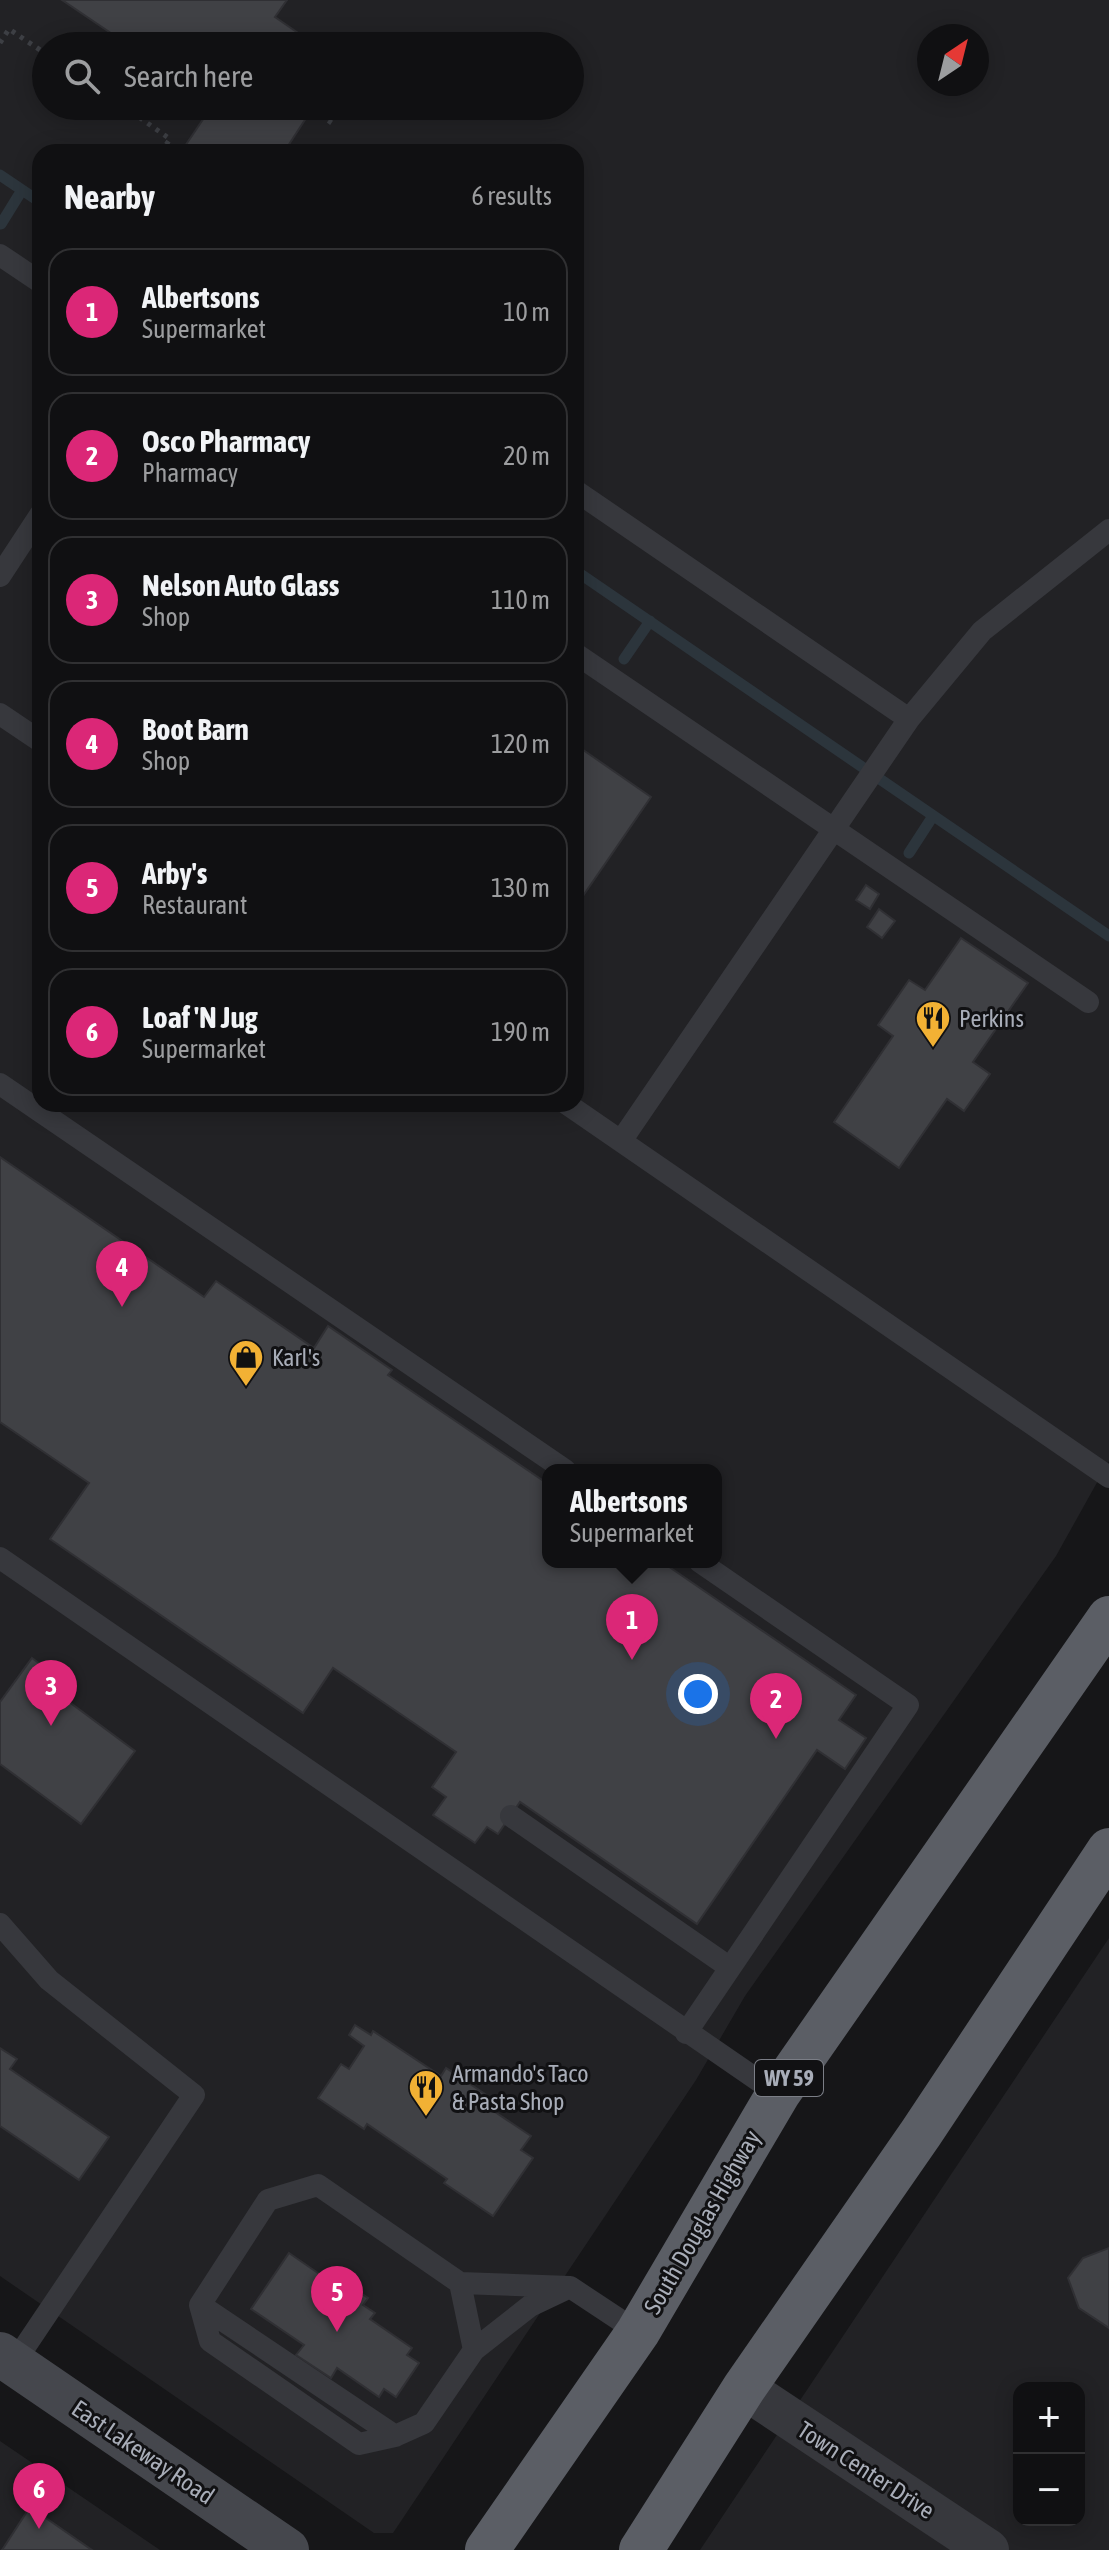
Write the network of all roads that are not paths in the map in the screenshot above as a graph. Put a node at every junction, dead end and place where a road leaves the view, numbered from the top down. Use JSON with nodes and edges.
{"nodes":[{"id":1,"x":0,"y":255,"type":"edge"},
{"id":2,"x":32,"y":277,"type":"edge"},
{"id":3,"x":584,"y":496,"type":"edge"},
{"id":4,"x":32,"y":527,"type":"edge"},
{"id":5,"x":1109,"y":530,"type":"edge"},
{"id":6,"x":0,"y":576,"type":"edge"},
{"id":7,"x":584,"y":660,"type":"edge"},
{"id":8,"x":0,"y":714,"type":"edge"},
{"id":9,"x":909,"y":719,"type":"junction"},
{"id":10,"x":32,"y":736,"type":"edge"},
{"id":11,"x":832,"y":832,"type":"junction"},
{"id":12,"x":1088,"y":1002,"type":"dead end"},
{"id":13,"x":0,"y":1084,"type":"edge"},
{"id":14,"x":32,"y":1106,"type":"edge"},
{"id":15,"x":41,"y":1112,"type":"edge"},
{"id":16,"x":579,"y":1112,"type":"edge"},
{"id":17,"x":621,"y":1141,"type":"junction"},
{"id":18,"x":556,"y":1464,"type":"edge"},
{"id":19,"x":1109,"y":1477,"type":"edge"},
{"id":20,"x":0,"y":1558,"type":"edge"},
{"id":21,"x":709,"y":1568,"type":"edge"},
{"id":22,"x":1109,"y":1618,"type":"edge"},
{"id":23,"x":511,"y":1816,"type":"dead end"},
{"id":24,"x":1109,"y":1850,"type":"edge"},
{"id":25,"x":0,"y":1924,"type":"edge"},
{"id":26,"x":729,"y":1967,"type":"junction"},
{"id":27,"x":686,"y":2033,"type":"junction"},
{"id":28,"x":778,"y":2094,"type":"junction"},
{"id":29,"x":460,"y":2283,"type":"junction"},
{"id":30,"x":570,"y":2287,"type":"junction"},
{"id":31,"x":638,"y":2332,"type":"junction"},
{"id":32,"x":474,"y":2350,"type":"junction"},
{"id":33,"x":5,"y":2367,"type":"edge"},
{"id":34,"x":744,"y":2388,"type":"junction"},
{"id":35,"x":287,"y":2550,"type":"edge"},
{"id":36,"x":487,"y":2550,"type":"edge"},
{"id":37,"x":641,"y":2550,"type":"edge"},
{"id":38,"x":988,"y":2550,"type":"edge"}],
"edges":[{"from":1,"to":2,"type":"lane"},
{"from":3,"to":9,"type":"lane"},
{"from":4,"to":6,"type":"lane"},
{"from":5,"to":9,"type":"lane"},
{"from":7,"to":11,"type":"lane"},
{"from":8,"to":10,"type":"lane"},
{"from":9,"to":11,"type":"lane"},
{"from":11,"to":12,"type":"lane"},
{"from":11,"to":17,"type":"lane"},
{"from":13,"to":14,"type":"lane"},
{"from":15,"to":18,"type":"lane"},
{"from":16,"to":17,"type":"lane"},
{"from":17,"to":19,"type":"lane"},
{"from":20,"to":27,"type":"lane"},
{"from":21,"to":26,"type":"lane"},
{"from":22,"to":28,"type":"highway","name":"South Douglas Highway","number":"WY 59"},
{"from":23,"to":26,"type":"lane"},
{"from":24,"to":34,"type":"highway"},
{"from":25,"to":33,"type":"lane"},
{"from":26,"to":27,"type":"lane"},
{"from":27,"to":28,"type":"lane"},
{"from":28,"to":31,"type":"highway","name":"South Douglas Highway","number":"WY 59"},
{"from":29,"to":30,"type":"lane"},
{"from":29,"to":32,"type":"lane"},
{"from":29,"to":32,"type":"lane"},
{"from":30,"to":31,"type":"lane"},
{"from":30,"to":32,"type":"lane"},
{"from":31,"to":36,"type":"highway","name":"South Douglas Highway","number":"WY 59"},
{"from":33,"to":35,"type":"main road","name":"East Lakeway Road"},
{"from":34,"to":37,"type":"highway"},
{"from":34,"to":38,"type":"street","name":"Town Center Drive"}]}
